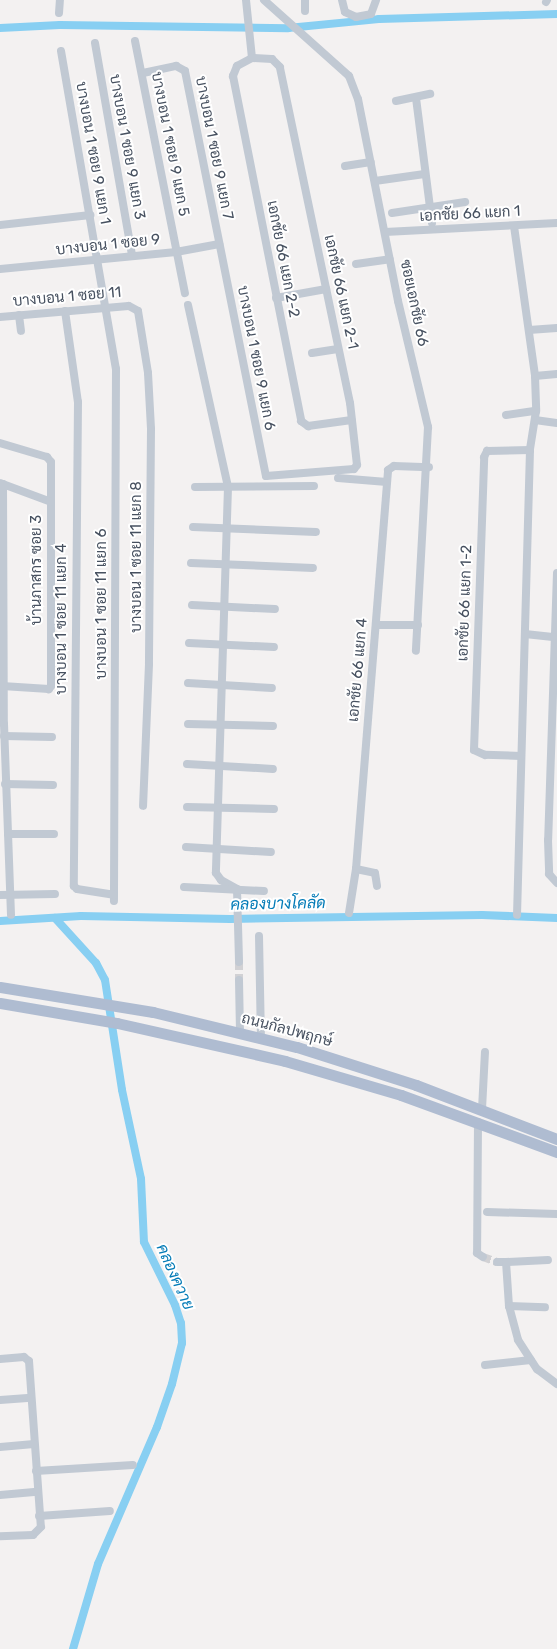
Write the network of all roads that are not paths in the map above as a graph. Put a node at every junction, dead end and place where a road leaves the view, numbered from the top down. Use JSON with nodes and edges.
{"nodes":[{"id":1,"x":60,"y":0,"type":"edge"},
{"id":2,"x":246,"y":0,"type":"edge"},
{"id":3,"x":264,"y":0,"type":"edge"},
{"id":4,"x":305,"y":0,"type":"edge"},
{"id":5,"x":342,"y":0,"type":"edge"},
{"id":6,"x":376,"y":0,"type":"edge"},
{"id":7,"x":305,"y":11,"type":"dead end"},
{"id":8,"x":59,"y":13,"type":"dead end"},
{"id":9,"x":135,"y":40,"type":"dead end"},
{"id":10,"x":95,"y":43,"type":"dead end"},
{"id":11,"x":61,"y":51,"type":"dead end"},
{"id":12,"x":252,"y":58,"type":"junction"},
{"id":13,"x":143,"y":73,"type":"junction"},
{"id":14,"x":430,"y":94,"type":"dead end"},
{"id":15,"x":416,"y":98,"type":"junction"},
{"id":16,"x":396,"y":101,"type":"dead end"},
{"id":17,"x":371,"y":162,"type":"junction"},
{"id":18,"x":345,"y":166,"type":"dead end"},
{"id":19,"x":425,"y":174,"type":"junction"},
{"id":20,"x":374,"y":181,"type":"junction"},
{"id":21,"x":465,"y":202,"type":"dead end"},
{"id":22,"x":430,"y":207,"type":"junction"},
{"id":23,"x":392,"y":212,"type":"dead end"},
{"id":24,"x":90,"y":215,"type":"junction"},
{"id":25,"x":557,"y":223,"type":"edge"},
{"id":26,"x":432,"y":224,"type":"dead end"},
{"id":27,"x":0,"y":225,"type":"edge"},
{"id":28,"x":514,"y":226,"type":"junction"},
{"id":29,"x":385,"y":232,"type":"junction"},
{"id":30,"x":219,"y":244,"type":"junction"},
{"id":31,"x":176,"y":252,"type":"junction"},
{"id":32,"x":132,"y":256,"type":"junction"},
{"id":33,"x":390,"y":259,"type":"junction"},
{"id":34,"x":97,"y":260,"type":"junction"},
{"id":35,"x":356,"y":264,"type":"dead end"},
{"id":36,"x":0,"y":269,"type":"edge"},
{"id":37,"x":326,"y":290,"type":"junction"},
{"id":38,"x":185,"y":293,"type":"dead end"},
{"id":39,"x":276,"y":298,"type":"junction"},
{"id":40,"x":188,"y":304,"type":"dead end"},
{"id":41,"x":105,"y":308,"type":"junction"},
{"id":42,"x":136,"y":308,"type":"joint"},
{"id":43,"x":65,"y":311,"type":"junction"},
{"id":44,"x":19,"y":316,"type":"junction"},
{"id":45,"x":0,"y":317,"type":"edge"},
{"id":46,"x":557,"y":328,"type":"edge"},
{"id":47,"x":529,"y":330,"type":"junction"},
{"id":48,"x":21,"y":332,"type":"dead end"},
{"id":49,"x":338,"y":349,"type":"junction"},
{"id":50,"x":312,"y":353,"type":"dead end"},
{"id":51,"x":557,"y":374,"type":"edge"},
{"id":52,"x":535,"y":376,"type":"junction"},
{"id":53,"x":536,"y":411,"type":"junction"},
{"id":54,"x":506,"y":414,"type":"dead end"},
{"id":55,"x":352,"y":420,"type":"junction"},
{"id":56,"x":535,"y":420,"type":"junction"},
{"id":57,"x":557,"y":424,"type":"edge"},
{"id":58,"x":0,"y":442,"type":"edge"},
{"id":59,"x":530,"y":450,"type":"junction"},
{"id":60,"x":429,"y":467,"type":"junction"},
{"id":61,"x":268,"y":477,"type":"joint"},
{"id":62,"x":338,"y":478,"type":"dead end"},
{"id":63,"x":387,"y":482,"type":"junction"},
{"id":64,"x":1,"y":484,"type":"edge"},
{"id":65,"x":314,"y":486,"type":"dead end"},
{"id":66,"x":195,"y":487,"type":"dead end"},
{"id":67,"x":228,"y":487,"type":"junction"},
{"id":68,"x":51,"y":502,"type":"junction"},
{"id":69,"x":193,"y":527,"type":"dead end"},
{"id":70,"x":227,"y":529,"type":"junction"},
{"id":71,"x":316,"y":532,"type":"dead end"},
{"id":72,"x":191,"y":563,"type":"dead end"},
{"id":73,"x":226,"y":565,"type":"junction"},
{"id":74,"x":313,"y":568,"type":"dead end"},
{"id":75,"x":557,"y":573,"type":"edge"},
{"id":76,"x":2,"y":584,"type":"edge"},
{"id":77,"x":192,"y":605,"type":"dead end"},
{"id":78,"x":224,"y":607,"type":"junction"},
{"id":79,"x":275,"y":609,"type":"dead end"},
{"id":80,"x":376,"y":624,"type":"junction"},
{"id":81,"x":418,"y":625,"type":"junction"},
{"id":82,"x":525,"y":634,"type":"junction"},
{"id":83,"x":553,"y":637,"type":"junction"},
{"id":84,"x":188,"y":643,"type":"dead end"},
{"id":85,"x":223,"y":644,"type":"junction"},
{"id":86,"x":274,"y":647,"type":"dead end"},
{"id":87,"x":416,"y":651,"type":"dead end"},
{"id":88,"x":188,"y":683,"type":"dead end"},
{"id":89,"x":222,"y":685,"type":"junction"},
{"id":90,"x":3,"y":686,"type":"edge"},
{"id":91,"x":272,"y":688,"type":"dead end"},
{"id":92,"x":555,"y":715,"type":"edge"},
{"id":93,"x":2,"y":723,"type":"edge"},
{"id":94,"x":188,"y":724,"type":"dead end"},
{"id":95,"x":221,"y":725,"type":"junction"},
{"id":96,"x":272,"y":726,"type":"dead end"},
{"id":97,"x":4,"y":736,"type":"junction"},
{"id":98,"x":52,"y":737,"type":"dead end"},
{"id":99,"x":3,"y":754,"type":"edge"},
{"id":100,"x":521,"y":756,"type":"junction"},
{"id":101,"x":188,"y":764,"type":"dead end"},
{"id":102,"x":219,"y":765,"type":"junction"},
{"id":103,"x":274,"y":769,"type":"dead end"},
{"id":104,"x":5,"y":784,"type":"junction"},
{"id":105,"x":53,"y":785,"type":"dead end"},
{"id":106,"x":3,"y":800,"type":"edge"},
{"id":107,"x":144,"y":806,"type":"dead end"},
{"id":108,"x":187,"y":806,"type":"dead end"},
{"id":109,"x":218,"y":808,"type":"junction"},
{"id":110,"x":274,"y":809,"type":"dead end"},
{"id":111,"x":8,"y":834,"type":"junction"},
{"id":112,"x":54,"y":834,"type":"dead end"},
{"id":113,"x":186,"y":847,"type":"dead end"},
{"id":114,"x":217,"y":848,"type":"junction"},
{"id":115,"x":4,"y":852,"type":"edge"},
{"id":116,"x":272,"y":852,"type":"dead end"},
{"id":117,"x":356,"y":869,"type":"junction"},
{"id":118,"x":557,"y":883,"type":"edge"},
{"id":119,"x":377,"y":886,"type":"dead end"},
{"id":120,"x":184,"y":887,"type":"dead end"},
{"id":121,"x":237,"y":889,"type":"junction"},
{"id":122,"x":264,"y":891,"type":"dead end"},
{"id":123,"x":11,"y":894,"type":"junction"},
{"id":124,"x":55,"y":894,"type":"dead end"},
{"id":125,"x":0,"y":895,"type":"edge"},
{"id":126,"x":114,"y":898,"type":"joint"},
{"id":127,"x":349,"y":913,"type":"dead end"},
{"id":128,"x":517,"y":915,"type":"dead end"},
{"id":129,"x":11,"y":916,"type":"dead end"},
{"id":130,"x":259,"y":936,"type":"dead end"},
{"id":131,"x":239,"y":962,"type":"tunnel mouth"},
{"id":132,"x":239,"y":980,"type":"tunnel mouth"},
{"id":133,"x":0,"y":988,"type":"edge"},
{"id":134,"x":0,"y":1003,"type":"edge"},
{"id":135,"x":240,"y":1033,"type":"junction"},
{"id":136,"x":261,"y":1038,"type":"junction"},
{"id":137,"x":485,"y":1052,"type":"dead end"},
{"id":138,"x":482,"y":1109,"type":"junction"},
{"id":139,"x":478,"y":1122,"type":"junction"},
{"id":140,"x":557,"y":1139,"type":"edge"},
{"id":141,"x":557,"y":1152,"type":"edge"},
{"id":142,"x":486,"y":1212,"type":"dead end"},
{"id":143,"x":557,"y":1214,"type":"edge"},
{"id":144,"x":483,"y":1257,"type":"dead end"},
{"id":145,"x":548,"y":1260,"type":"dead end"},
{"id":146,"x":509,"y":1306,"type":"junction"},
{"id":147,"x":545,"y":1307,"type":"dead end"},
{"id":148,"x":0,"y":1359,"type":"edge"},
{"id":149,"x":531,"y":1360,"type":"junction"},
{"id":150,"x":485,"y":1365,"type":"dead end"},
{"id":151,"x":557,"y":1384,"type":"edge"},
{"id":152,"x":31,"y":1398,"type":"junction"},
{"id":153,"x":0,"y":1400,"type":"edge"},
{"id":154,"x":34,"y":1444,"type":"junction"},
{"id":155,"x":0,"y":1447,"type":"edge"},
{"id":156,"x":132,"y":1465,"type":"dead end"},
{"id":157,"x":36,"y":1471,"type":"junction"},
{"id":158,"x":37,"y":1492,"type":"junction"},
{"id":159,"x":0,"y":1494,"type":"edge"},
{"id":160,"x":110,"y":1511,"type":"dead end"},
{"id":161,"x":39,"y":1516,"type":"junction"},
{"id":162,"x":0,"y":1536,"type":"edge"}],
"edges":[{"from":1,"to":8,"type":"street"},
{"from":2,"to":12,"type":"street"},
{"from":3,"to":17,"type":"street","name":"ซอยเอกชัย 66"},
{"from":4,"to":7,"type":"street"},
{"from":5,"to":6,"type":"street"},
{"from":9,"to":13,"type":"street","name":"บางบอน 1 ซอย 9 แยก 5"},
{"from":10,"to":32,"type":"street","name":"บางบอน 1 ซอย 9 แยก 3"},
{"from":11,"to":24,"type":"street","name":"บางบอน 1 ซอย 9 แยก 1"},
{"from":12,"to":37,"type":"street","name":"เอกชัย 66 แยก 2-1"},
{"from":12,"to":39,"type":"street","name":"เอกชัย 66 แยก 2-2"},
{"from":13,"to":30,"type":"street","name":"บางบอน 1 ซอย 9 แยก 7"},
{"from":13,"to":31,"type":"street","name":"บางบอน 1 ซอย 9 แยก 5"},
{"from":14,"to":15,"type":"street"},
{"from":15,"to":16,"type":"street"},
{"from":15,"to":19,"type":"street"},
{"from":17,"to":18,"type":"street"},
{"from":17,"to":20,"type":"street","name":"ซอยเอกชัย 66"},
{"from":19,"to":20,"type":"street"},
{"from":19,"to":22,"type":"street"},
{"from":20,"to":29,"type":"street","name":"ซอยเอกชัย 66"},
{"from":21,"to":22,"type":"street"},
{"from":22,"to":23,"type":"street"},
{"from":22,"to":26,"type":"street"},
{"from":24,"to":27,"type":"street"},
{"from":24,"to":34,"type":"street","name":"บางบอน 1 ซอย 9 แยก 1"},
{"from":25,"to":28,"type":"street","name":"เอกชัย 66 แยก 1"},
{"from":28,"to":29,"type":"street","name":"เอกชัย 66 แยก 1"},
{"from":28,"to":47,"type":"street"},
{"from":29,"to":33,"type":"street","name":"ซอยเอกชัย 66"},
{"from":30,"to":31,"type":"street","name":"บางบอน 1 ซอย 9"},
{"from":30,"to":61,"type":"street","name":"บางบอน 1 ซอย 9 แยก 6"},
{"from":31,"to":32,"type":"street","name":"บางบอน 1 ซอย 9"},
{"from":31,"to":38,"type":"street","name":"บางบอน 1 ซอย 9 แยก 5"},
{"from":32,"to":34,"type":"street","name":"บางบอน 1 ซอย 9"},
{"from":33,"to":35,"type":"street"},
{"from":33,"to":60,"type":"street","name":"ซอยเอกชัย 66"},
{"from":34,"to":36,"type":"street","name":"บางบอน 1 ซอย 9"},
{"from":34,"to":41,"type":"street","name":"บางบอน 1 ซอย 9 แยก 1"},
{"from":37,"to":39,"type":"street"},
{"from":37,"to":49,"type":"street","name":"เอกชัย 66 แยก 2-1"},
{"from":39,"to":55,"type":"street","name":"เอกชัย 66 แยก 2-2"},
{"from":40,"to":67,"type":"street"},
{"from":41,"to":42,"type":"street","name":"บางบอน 1 ซอย 11"},
{"from":41,"to":43,"type":"street","name":"บางบอน 1 ซอย 11"},
{"from":41,"to":126,"type":"street","name":"บางบอน 1 ซอย 11 แยก 6"},
{"from":42,"to":107,"type":"street","name":"บางบอน 1 ซอย 11 แยก 8"},
{"from":43,"to":44,"type":"street","name":"บางบอน 1 ซอย 11"},
{"from":43,"to":126,"type":"street","name":"บางบอน 1 ซอย 11 แยก 4"},
{"from":44,"to":45,"type":"street","name":"บางบอน 1 ซอย 11"},
{"from":44,"to":48,"type":"street"},
{"from":46,"to":47,"type":"street"},
{"from":47,"to":52,"type":"street"},
{"from":49,"to":50,"type":"street"},
{"from":49,"to":55,"type":"street","name":"เอกชัย 66 แยก 2-1"},
{"from":51,"to":52,"type":"street"},
{"from":52,"to":53,"type":"street"},
{"from":53,"to":54,"type":"street"},
{"from":53,"to":56,"type":"street"},
{"from":55,"to":61,"type":"street","name":"เอกชัย 66 แยก 2-1"},
{"from":56,"to":57,"type":"street"},
{"from":56,"to":59,"type":"street"},
{"from":58,"to":68,"type":"street","name":"บ้านภาสกร ซอย 3"},
{"from":59,"to":82,"type":"street"},
{"from":59,"to":100,"type":"street","name":"เอกชัย 66 แยก 1-2"},
{"from":60,"to":63,"type":"street"},
{"from":60,"to":81,"type":"street","name":"ซอยเอกชัย 66"},
{"from":62,"to":63,"type":"street"},
{"from":63,"to":80,"type":"street","name":"เอกชัย 66 แยก 4"},
{"from":64,"to":68,"type":"street"},
{"from":64,"to":76,"type":"street"},
{"from":65,"to":67,"type":"street"},
{"from":66,"to":67,"type":"street"},
{"from":67,"to":70,"type":"street"},
{"from":68,"to":90,"type":"street","name":"บ้านภาสกร ซอย 3"},
{"from":69,"to":70,"type":"street"},
{"from":70,"to":71,"type":"street"},
{"from":70,"to":73,"type":"street"},
{"from":72,"to":73,"type":"street"},
{"from":73,"to":74,"type":"street"},
{"from":73,"to":78,"type":"street"},
{"from":75,"to":83,"type":"street"},
{"from":76,"to":90,"type":"street"},
{"from":77,"to":78,"type":"street"},
{"from":78,"to":79,"type":"street"},
{"from":78,"to":85,"type":"street"},
{"from":80,"to":81,"type":"street"},
{"from":80,"to":117,"type":"street","name":"เอกชัย 66 แยก 4"},
{"from":81,"to":87,"type":"street","name":"ซอยเอกชัย 66"},
{"from":82,"to":83,"type":"street"},
{"from":82,"to":100,"type":"street"},
{"from":83,"to":92,"type":"street"},
{"from":84,"to":85,"type":"street"},
{"from":85,"to":86,"type":"street"},
{"from":85,"to":89,"type":"street"},
{"from":88,"to":89,"type":"street"},
{"from":89,"to":91,"type":"street"},
{"from":89,"to":95,"type":"street"},
{"from":90,"to":93,"type":"street"},
{"from":92,"to":118,"type":"street"},
{"from":93,"to":97,"type":"street"},
{"from":94,"to":95,"type":"street"},
{"from":95,"to":96,"type":"street"},
{"from":95,"to":102,"type":"street"},
{"from":97,"to":98,"type":"street"},
{"from":97,"to":99,"type":"street"},
{"from":99,"to":104,"type":"street"},
{"from":100,"to":128,"type":"street"},
{"from":101,"to":102,"type":"street"},
{"from":102,"to":103,"type":"street"},
{"from":102,"to":109,"type":"street"},
{"from":104,"to":105,"type":"street"},
{"from":104,"to":106,"type":"street"},
{"from":106,"to":111,"type":"street"},
{"from":108,"to":109,"type":"street"},
{"from":109,"to":110,"type":"street"},
{"from":109,"to":114,"type":"street"},
{"from":111,"to":112,"type":"street"},
{"from":111,"to":115,"type":"street"},
{"from":113,"to":114,"type":"street"},
{"from":114,"to":116,"type":"street"},
{"from":114,"to":121,"type":"street"},
{"from":115,"to":123,"type":"street"},
{"from":117,"to":119,"type":"street"},
{"from":117,"to":127,"type":"street","name":"เอกชัย 66 แยก 4"},
{"from":120,"to":121,"type":"street"},
{"from":121,"to":122,"type":"street"},
{"from":121,"to":131,"type":"street"},
{"from":123,"to":124,"type":"street"},
{"from":123,"to":125,"type":"street"},
{"from":123,"to":129,"type":"street"},
{"from":130,"to":136,"type":"street"},
{"from":132,"to":135,"type":"street"},
{"from":133,"to":135,"type":"main road","name":"ถนนกัลปพฤกษ์"},
{"from":134,"to":139,"type":"main road","name":"ถนนกัลปพฤกษ์"},
{"from":135,"to":136,"type":"main road","name":"ถนนกัลปพฤกษ์"},
{"from":136,"to":138,"type":"main road","name":"ถนนกัลปพฤกษ์"},
{"from":137,"to":138,"type":"street"},
{"from":138,"to":140,"type":"main road","name":"ถนนกัลปพฤกษ์"},
{"from":139,"to":141,"type":"main road","name":"ถนนกัลปพฤกษ์"},
{"from":139,"to":144,"type":"street"},
{"from":142,"to":143,"type":"street"},
{"from":145,"to":146,"type":"street"},
{"from":146,"to":147,"type":"street"},
{"from":146,"to":149,"type":"street"},
{"from":148,"to":152,"type":"street"},
{"from":149,"to":150,"type":"street"},
{"from":149,"to":151,"type":"street"},
{"from":152,"to":153,"type":"street"},
{"from":152,"to":154,"type":"street"},
{"from":154,"to":155,"type":"street"},
{"from":154,"to":157,"type":"street"},
{"from":156,"to":157,"type":"street"},
{"from":157,"to":158,"type":"street"},
{"from":158,"to":159,"type":"street"},
{"from":158,"to":161,"type":"street"},
{"from":160,"to":161,"type":"street"},
{"from":161,"to":162,"type":"street"}]}
